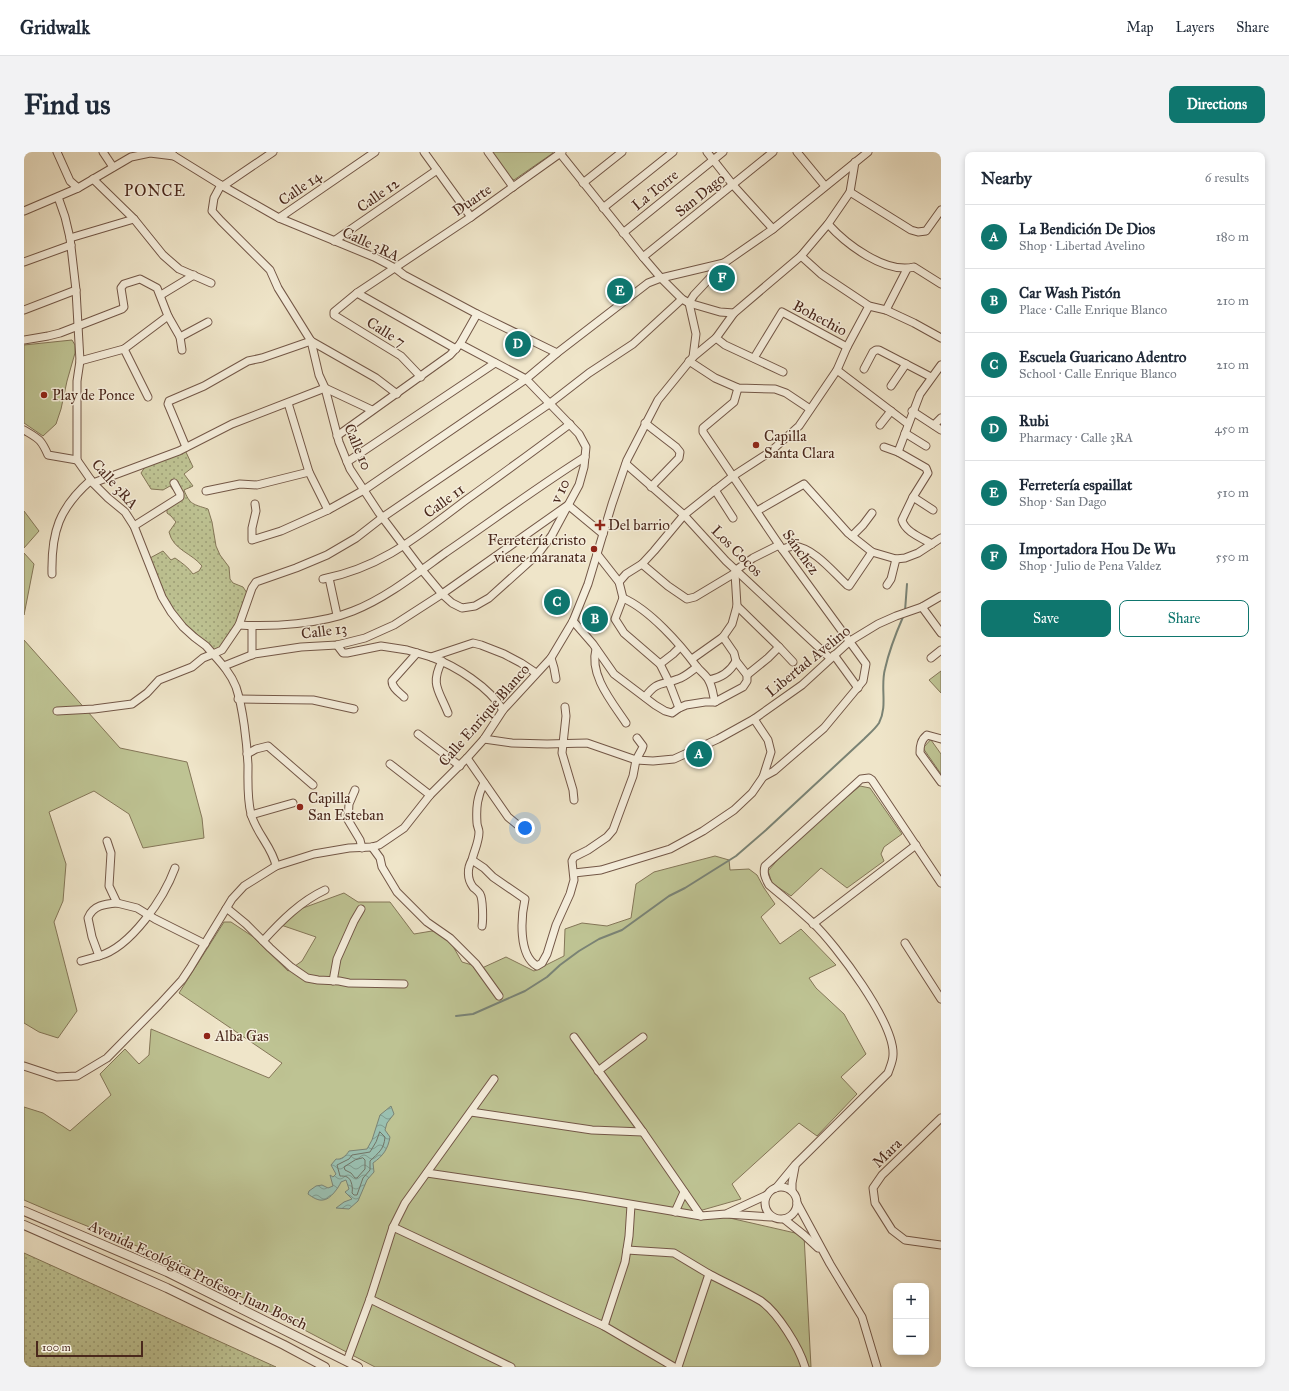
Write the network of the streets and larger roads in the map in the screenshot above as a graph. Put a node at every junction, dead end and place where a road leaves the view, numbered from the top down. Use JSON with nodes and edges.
{"nodes":[{"id":1,"x":57,"y":152,"type":"edge"},
{"id":2,"x":104,"y":152,"type":"edge"},
{"id":3,"x":273,"y":152,"type":"edge"},
{"id":4,"x":375,"y":152,"type":"edge"},
{"id":5,"x":424,"y":152,"type":"edge"},
{"id":6,"x":488,"y":152,"type":"edge"},
{"id":7,"x":561,"y":152,"type":"edge"},
{"id":8,"x":622,"y":152,"type":"edge"},
{"id":9,"x":673,"y":152,"type":"edge"},
{"id":10,"x":707,"y":152,"type":"edge"},
{"id":11,"x":723,"y":152,"type":"edge"},
{"id":12,"x":773,"y":152,"type":"edge"},
{"id":13,"x":797,"y":152,"type":"edge"},
{"id":14,"x":868,"y":152,"type":"edge"},
{"id":15,"x":175,"y":153,"type":"edge"},
{"id":16,"x":713,"y":160,"type":"junction"},
{"id":17,"x":855,"y":162,"type":"junction"},
{"id":18,"x":113,"y":167,"type":"junction"},
{"id":19,"x":437,"y":170,"type":"junction"},
{"id":20,"x":93,"y":180,"type":"junction"},
{"id":21,"x":583,"y":183,"type":"junction"},
{"id":22,"x":733,"y":185,"type":"junction"},
{"id":23,"x":222,"y":186,"type":"junction"},
{"id":24,"x":825,"y":186,"type":"junction"},
{"id":25,"x":513,"y":187,"type":"junction"},
{"id":26,"x":78,"y":188,"type":"junction"},
{"id":27,"x":850,"y":192,"type":"junction"},
{"id":28,"x":58,"y":197,"type":"junction"},
{"id":29,"x":603,"y":208,"type":"junction"},
{"id":30,"x":24,"y":210,"type":"edge"},
{"id":31,"x":941,"y":210,"type":"edge"},
{"id":32,"x":471,"y":217,"type":"junction"},
{"id":33,"x":279,"y":218,"type":"junction"},
{"id":34,"x":134,"y":219,"type":"junction"},
{"id":35,"x":828,"y":224,"type":"junction"},
{"id":36,"x":773,"y":229,"type":"junction"},
{"id":37,"x":623,"y":233,"type":"junction"},
{"id":38,"x":334,"y":241,"type":"junction"},
{"id":39,"x":70,"y":242,"type":"junction"},
{"id":40,"x":801,"y":256,"type":"junction"},
{"id":41,"x":643,"y":258,"type":"junction"},
{"id":42,"x":24,"y":262,"type":"edge"},
{"id":43,"x":724,"y":262,"type":"junction"},
{"id":44,"x":395,"y":268,"type":"junction"},
{"id":45,"x":907,"y":269,"type":"junction"},
{"id":46,"x":194,"y":275,"type":"junction"},
{"id":47,"x":661,"y":278,"type":"junction"},
{"id":48,"x":211,"y":282,"type":"dead end"},
{"id":49,"x":941,"y":284,"type":"edge"},
{"id":50,"x":76,"y":290,"type":"junction"},
{"id":51,"x":357,"y":293,"type":"junction"},
{"id":52,"x":161,"y":295,"type":"junction"},
{"id":53,"x":682,"y":299,"type":"junction"},
{"id":54,"x":690,"y":303,"type":"junction"},
{"id":55,"x":869,"y":306,"type":"junction"},
{"id":56,"x":24,"y":310,"type":"edge"},
{"id":57,"x":886,"y":310,"type":"junction"},
{"id":58,"x":734,"y":313,"type":"junction"},
{"id":59,"x":477,"y":314,"type":"junction"},
{"id":60,"x":334,"y":315,"type":"joint"},
{"id":61,"x":168,"y":316,"type":"junction"},
{"id":62,"x":208,"y":322,"type":"dead end"},
{"id":63,"x":77,"y":325,"type":"junction"},
{"id":64,"x":180,"y":337,"type":"junction"},
{"id":65,"x":716,"y":338,"type":"junction"},
{"id":66,"x":941,"y":338,"type":"edge"},
{"id":67,"x":24,"y":340,"type":"edge"},
{"id":68,"x":311,"y":341,"type":"junction"},
{"id":69,"x":458,"y":347,"type":"junction"},
{"id":70,"x":847,"y":347,"type":"junction"},
{"id":71,"x":124,"y":349,"type":"junction"},
{"id":72,"x":182,"y":350,"type":"dead end"},
{"id":73,"x":557,"y":353,"type":"junction"},
{"id":74,"x":754,"y":358,"type":"junction"},
{"id":75,"x":691,"y":359,"type":"junction"},
{"id":76,"x":80,"y":360,"type":"junction"},
{"id":77,"x":495,"y":363,"type":"junction"},
{"id":78,"x":906,"y":364,"type":"junction"},
{"id":79,"x":941,"y":365,"type":"edge"},
{"id":80,"x":864,"y":369,"type":"dead end"},
{"id":81,"x":837,"y":370,"type":"junction"},
{"id":82,"x":783,"y":372,"type":"dead end"},
{"id":83,"x":421,"y":377,"type":"junction"},
{"id":84,"x":931,"y":377,"type":"junction"},
{"id":85,"x":526,"y":380,"type":"junction"},
{"id":86,"x":891,"y":386,"type":"dead end"},
{"id":87,"x":325,"y":388,"type":"junction"},
{"id":88,"x":738,"y":388,"type":"junction"},
{"id":89,"x":397,"y":394,"type":"junction"},
{"id":90,"x":148,"y":397,"type":"dead end"},
{"id":91,"x":288,"y":403,"type":"junction"},
{"id":92,"x":549,"y":404,"type":"junction"},
{"id":93,"x":810,"y":409,"type":"junction"},
{"id":94,"x":372,"y":410,"type":"junction"},
{"id":95,"x":891,"y":411,"type":"junction"},
{"id":96,"x":912,"y":411,"type":"junction"},
{"id":97,"x":941,"y":418,"type":"edge"},
{"id":98,"x":645,"y":422,"type":"junction"},
{"id":99,"x":570,"y":424,"type":"junction"},
{"id":100,"x":908,"y":424,"type":"junction"},
{"id":101,"x":880,"y":425,"type":"dead end"},
{"id":102,"x":934,"y":425,"type":"junction"},
{"id":103,"x":24,"y":430,"type":"edge"},
{"id":104,"x":941,"y":430,"type":"edge"},
{"id":105,"x":905,"y":433,"type":"junction"},
{"id":106,"x":338,"y":436,"type":"junction"},
{"id":107,"x":926,"y":446,"type":"dead end"},
{"id":108,"x":186,"y":447,"type":"junction"},
{"id":109,"x":884,"y":447,"type":"dead end"},
{"id":110,"x":898,"y":452,"type":"junction"},
{"id":111,"x":585,"y":457,"type":"junction"},
{"id":112,"x":77,"y":460,"type":"junction"},
{"id":113,"x":347,"y":462,"type":"junction"},
{"id":114,"x":626,"y":464,"type":"junction"},
{"id":115,"x":309,"y":472,"type":"junction"},
{"id":116,"x":733,"y":476,"type":"junction"},
{"id":117,"x":92,"y":481,"type":"junction"},
{"id":118,"x":174,"y":484,"type":"dead end"},
{"id":119,"x":651,"y":487,"type":"junction"},
{"id":120,"x":364,"y":490,"type":"junction"},
{"id":121,"x":715,"y":490,"type":"junction"},
{"id":122,"x":206,"y":491,"type":"dead end"},
{"id":123,"x":913,"y":497,"type":"junction"},
{"id":124,"x":255,"y":504,"type":"dead end"},
{"id":125,"x":568,"y":505,"type":"junction"},
{"id":126,"x":328,"y":510,"type":"junction"},
{"id":127,"x":932,"y":510,"type":"dead end"},
{"id":128,"x":757,"y":511,"type":"junction"},
{"id":129,"x":872,"y":513,"type":"dead end"},
{"id":130,"x":684,"y":515,"type":"junction"},
{"id":131,"x":383,"y":518,"type":"junction"},
{"id":132,"x":733,"y":518,"type":"dead end"},
{"id":133,"x":134,"y":526,"type":"junction"},
{"id":134,"x":603,"y":534,"type":"junction"},
{"id":135,"x":852,"y":536,"type":"junction"},
{"id":136,"x":941,"y":538,"type":"edge"},
{"id":137,"x":932,"y":544,"type":"junction"},
{"id":138,"x":404,"y":546,"type":"junction"},
{"id":139,"x":781,"y":547,"type":"junction"},
{"id":140,"x":872,"y":552,"type":"junction"},
{"id":141,"x":597,"y":554,"type":"junction"},
{"id":142,"x":896,"y":558,"type":"junction"},
{"id":143,"x":642,"y":564,"type":"junction"},
{"id":144,"x":422,"y":570,"type":"junction"},
{"id":145,"x":735,"y":571,"type":"junction"},
{"id":146,"x":52,"y":574,"type":"dead end"},
{"id":147,"x":619,"y":582,"type":"junction"},
{"id":148,"x":887,"y":585,"type":"dead end"},
{"id":149,"x":442,"y":594,"type":"junction"},
{"id":150,"x":941,"y":596,"type":"edge"},
{"id":151,"x":623,"y":598,"type":"junction"},
{"id":152,"x":737,"y":606,"type":"junction"},
{"id":153,"x":922,"y":607,"type":"junction"},
{"id":154,"x":338,"y":615,"type":"junction"},
{"id":155,"x":573,"y":621,"type":"junction"},
{"id":156,"x":239,"y":625,"type":"junction"},
{"id":157,"x":252,"y":626,"type":"junction"},
{"id":158,"x":941,"y":633,"type":"edge"},
{"id":159,"x":723,"y":637,"type":"junction"},
{"id":160,"x":850,"y":641,"type":"junction"},
{"id":161,"x":337,"y":645,"type":"junction"},
{"id":162,"x":680,"y":647,"type":"junction"},
{"id":163,"x":779,"y":647,"type":"junction"},
{"id":164,"x":596,"y":649,"type":"junction"},
{"id":165,"x":941,"y":650,"type":"edge"},
{"id":166,"x":417,"y":653,"type":"junction"},
{"id":167,"x":213,"y":654,"type":"junction"},
{"id":168,"x":252,"y":655,"type":"junction"},
{"id":169,"x":832,"y":656,"type":"junction"},
{"id":170,"x":431,"y":657,"type":"junction"},
{"id":171,"x":551,"y":658,"type":"junction"},
{"id":172,"x":931,"y":658,"type":"dead end"},
{"id":173,"x":692,"y":659,"type":"junction"},
{"id":174,"x":442,"y":661,"type":"junction"},
{"id":175,"x":736,"y":661,"type":"junction"},
{"id":176,"x":793,"y":662,"type":"dead end"},
{"id":177,"x":660,"y":664,"type":"junction"},
{"id":178,"x":224,"y":666,"type":"junction"},
{"id":179,"x":698,"y":667,"type":"junction"},
{"id":180,"x":536,"y":674,"type":"junction"},
{"id":181,"x":747,"y":678,"type":"junction"},
{"id":182,"x":556,"y":679,"type":"dead end"},
{"id":183,"x":709,"y":680,"type":"junction"},
{"id":184,"x":669,"y":682,"type":"junction"},
{"id":185,"x":858,"y":688,"type":"junction"},
{"id":186,"x":404,"y":697,"type":"dead end"},
{"id":187,"x":645,"y":697,"type":"junction"},
{"id":188,"x":238,"y":699,"type":"junction"},
{"id":189,"x":715,"y":702,"type":"junction"},
{"id":190,"x":565,"y":707,"type":"dead end"},
{"id":191,"x":679,"y":708,"type":"junction"},
{"id":192,"x":354,"y":709,"type":"dead end"},
{"id":193,"x":503,"y":710,"type":"junction"},
{"id":194,"x":57,"y":711,"type":"dead end"},
{"id":195,"x":448,"y":712,"type":"dead end"},
{"id":196,"x":754,"y":719,"type":"junction"},
{"id":197,"x":626,"y":722,"type":"dead end"},
{"id":198,"x":418,"y":734,"type":"dead end"},
{"id":199,"x":637,"y":738,"type":"dead end"},
{"id":200,"x":484,"y":739,"type":"junction"},
{"id":201,"x":941,"y":739,"type":"edge"},
{"id":202,"x":562,"y":744,"type":"junction"},
{"id":203,"x":247,"y":754,"type":"junction"},
{"id":204,"x":467,"y":758,"type":"junction"},
{"id":205,"x":636,"y":760,"type":"junction"},
{"id":206,"x":390,"y":764,"type":"dead end"},
{"id":207,"x":460,"y":766,"type":"junction"},
{"id":208,"x":763,"y":777,"type":"junction"},
{"id":209,"x":941,"y":782,"type":"edge"},
{"id":210,"x":484,"y":783,"type":"junction"},
{"id":211,"x":313,"y":785,"type":"dead end"},
{"id":212,"x":355,"y":790,"type":"dead end"},
{"id":213,"x":430,"y":795,"type":"junction"},
{"id":214,"x":574,"y":800,"type":"dead end"},
{"id":215,"x":293,"y":803,"type":"dead end"},
{"id":216,"x":251,"y":815,"type":"junction"},
{"id":217,"x":525,"y":831,"type":"dead end"},
{"id":218,"x":107,"y":841,"type":"dead end"},
{"id":219,"x":916,"y":845,"type":"junction"},
{"id":220,"x":372,"y":847,"type":"junction"},
{"id":221,"x":362,"y":848,"type":"junction"},
{"id":222,"x":472,"y":860,"type":"junction"},
{"id":223,"x":276,"y":866,"type":"junction"},
{"id":224,"x":175,"y":868,"type":"dead end"},
{"id":225,"x":574,"y":873,"type":"junction"},
{"id":226,"x":941,"y":883,"type":"edge"},
{"id":227,"x":325,"y":890,"type":"dead end"},
{"id":228,"x":117,"y":903,"type":"junction"},
{"id":229,"x":226,"y":909,"type":"junction"},
{"id":230,"x":361,"y":909,"type":"dead end"},
{"id":231,"x":149,"y":915,"type":"junction"},
{"id":232,"x":814,"y":924,"type":"junction"},
{"id":233,"x":482,"y":926,"type":"dead end"},
{"id":234,"x":263,"y":941,"type":"junction"},
{"id":235,"x":904,"y":943,"type":"dead end"},
{"id":236,"x":205,"y":944,"type":"junction"},
{"id":237,"x":99,"y":956,"type":"junction"},
{"id":238,"x":81,"y":961,"type":"dead end"},
{"id":239,"x":333,"y":981,"type":"junction"},
{"id":240,"x":404,"y":984,"type":"dead end"},
{"id":241,"x":499,"y":996,"type":"dead end"},
{"id":242,"x":941,"y":999,"type":"edge"},
{"id":243,"x":574,"y":1037,"type":"dead end"},
{"id":244,"x":643,"y":1037,"type":"dead end"},
{"id":245,"x":24,"y":1066,"type":"edge"},
{"id":246,"x":598,"y":1071,"type":"junction"},
{"id":247,"x":494,"y":1079,"type":"dead end"},
{"id":248,"x":471,"y":1112,"type":"junction"},
{"id":249,"x":941,"y":1118,"type":"edge"},
{"id":250,"x":643,"y":1132,"type":"junction"},
{"id":251,"x":795,"y":1165,"type":"junction"},
{"id":252,"x":428,"y":1173,"type":"junction"},
{"id":253,"x":776,"y":1188,"type":"junction"},
{"id":254,"x":792,"y":1191,"type":"junction"},
{"id":255,"x":684,"y":1192,"type":"junction"},
{"id":256,"x":767,"y":1194,"type":"junction"},
{"id":257,"x":797,"y":1203,"type":"junction"},
{"id":258,"x":631,"y":1205,"type":"junction"},
{"id":259,"x":24,"y":1211,"type":"edge"},
{"id":260,"x":675,"y":1212,"type":"junction"},
{"id":261,"x":726,"y":1214,"type":"junction"},
{"id":262,"x":701,"y":1216,"type":"junction"},
{"id":263,"x":771,"y":1216,"type":"junction"},
{"id":264,"x":784,"y":1219,"type":"junction"},
{"id":265,"x":24,"y":1225,"type":"edge"},
{"id":266,"x":392,"y":1227,"type":"junction"},
{"id":267,"x":941,"y":1245,"type":"edge"},
{"id":268,"x":627,"y":1250,"type":"junction"},
{"id":269,"x":830,"y":1264,"type":"junction"},
{"id":270,"x":709,"y":1274,"type":"junction"},
{"id":271,"x":370,"y":1299,"type":"junction"},
{"id":272,"x":604,"y":1326,"type":"junction"},
{"id":273,"x":347,"y":1361,"type":"junction"},
{"id":274,"x":325,"y":1367,"type":"edge"},
{"id":275,"x":358,"y":1367,"type":"edge"},
{"id":276,"x":512,"y":1367,"type":"edge"},
{"id":277,"x":674,"y":1367,"type":"edge"},
{"id":278,"x":678,"y":1367,"type":"edge"},
{"id":279,"x":804,"y":1367,"type":"edge"},
{"id":280,"x":877,"y":1367,"type":"edge"}],
"edges":[{"from":1,"to":26,"type":"street"},
{"from":2,"to":18,"type":"street"},
{"from":3,"to":23,"type":"street"},
{"from":4,"to":33,"type":"street","name":"Calle 14"},
{"from":5,"to":19,"type":"street"},
{"from":6,"to":25,"type":"street"},
{"from":7,"to":21,"type":"street"},
{"from":7,"to":25,"type":"street","name":"Duarte"},
{"from":8,"to":21,"type":"street"},
{"from":9,"to":29,"type":"street"},
{"from":10,"to":16,"type":"street"},
{"from":11,"to":16,"type":"street","name":"La Torre"},
{"from":12,"to":22,"type":"street","name":"San Dago"},
{"from":13,"to":24,"type":"street"},
{"from":14,"to":17,"type":"street"},
{"from":15,"to":18,"type":"street"},
{"from":15,"to":23,"type":"street","name":"Calle 3RA"},
{"from":16,"to":22,"type":"street"},
{"from":16,"to":37,"type":"street","name":"La Torre"},
{"from":17,"to":24,"type":"street"},
{"from":17,"to":27,"type":"street"},
{"from":18,"to":20,"type":"street"},
{"from":19,"to":32,"type":"street"},
{"from":19,"to":38,"type":"street","name":"Calle 12"},
{"from":20,"to":26,"type":"street"},
{"from":20,"to":34,"type":"street"},
{"from":21,"to":29,"type":"street"},
{"from":22,"to":36,"type":"street"},
{"from":22,"to":41,"type":"street","name":"San Dago"},
{"from":23,"to":33,"type":"street","name":"Calle 3RA"},
{"from":23,"to":68,"type":"street"},
{"from":24,"to":36,"type":"street"},
{"from":25,"to":32,"type":"street","name":"Duarte"},
{"from":26,"to":28,"type":"street"},
{"from":27,"to":31,"type":"street"},
{"from":27,"to":35,"type":"street","name":"Calle Enrique Blanco"},
{"from":28,"to":30,"type":"street"},
{"from":28,"to":39,"type":"street","name":"Calle 3RA"},
{"from":29,"to":37,"type":"street"},
{"from":32,"to":44,"type":"street","name":"Duarte"},
{"from":33,"to":38,"type":"street","name":"Calle 3RA"},
{"from":34,"to":39,"type":"street"},
{"from":34,"to":46,"type":"street"},
{"from":35,"to":40,"type":"street","name":"Calle Enrique Blanco"},
{"from":35,"to":45,"type":"street"},
{"from":36,"to":43,"type":"street"},
{"from":37,"to":41,"type":"street"},
{"from":38,"to":44,"type":"street","name":"Calle 3RA"},
{"from":39,"to":42,"type":"street"},
{"from":39,"to":50,"type":"street","name":"Calle 3RA"},
{"from":40,"to":55,"type":"street"},
{"from":40,"to":58,"type":"street","name":"Calle Enrique Blanco"},
{"from":41,"to":47,"type":"street"},
{"from":43,"to":47,"type":"street"},
{"from":43,"to":54,"type":"street"},
{"from":44,"to":51,"type":"street","name":"Duarte"},
{"from":44,"to":59,"type":"street","name":"Calle 3RA"},
{"from":45,"to":49,"type":"street"},
{"from":45,"to":57,"type":"street"},
{"from":46,"to":48,"type":"street"},
{"from":46,"to":52,"type":"street"},
{"from":47,"to":53,"type":"street"},
{"from":47,"to":73,"type":"street"},
{"from":50,"to":56,"type":"street"},
{"from":50,"to":63,"type":"street","name":"Calle 3RA"},
{"from":51,"to":60,"type":"street","name":"Duarte"},
{"from":51,"to":69,"type":"street","name":"v 10"},
{"from":52,"to":61,"type":"street"},
{"from":52,"to":63,"type":"street"},
{"from":53,"to":54,"type":"street"},
{"from":53,"to":92,"type":"street"},
{"from":54,"to":58,"type":"street"},
{"from":54,"to":75,"type":"street"},
{"from":55,"to":57,"type":"street"},
{"from":55,"to":70,"type":"street"},
{"from":57,"to":66,"type":"street"},
{"from":58,"to":65,"type":"street","name":"Calle Enrique Blanco"},
{"from":59,"to":69,"type":"street"},
{"from":59,"to":73,"type":"street","name":"Calle 3RA"},
{"from":60,"to":83,"type":"street","name":"Calle 7"},
{"from":61,"to":64,"type":"street"},
{"from":61,"to":71,"type":"street"},
{"from":62,"to":64,"type":"street"},
{"from":63,"to":67,"type":"street"},
{"from":63,"to":76,"type":"street","name":"Calle 3RA"},
{"from":64,"to":72,"type":"street"},
{"from":65,"to":74,"type":"street"},
{"from":65,"to":75,"type":"street","name":"Calle Enrique Blanco"},
{"from":68,"to":87,"type":"street","name":"Calle 10"},
{"from":68,"to":89,"type":"street"},
{"from":68,"to":108,"type":"street"},
{"from":69,"to":77,"type":"street","name":"v 10"},
{"from":69,"to":83,"type":"street"},
{"from":70,"to":74,"type":"street","name":"Bohechio"},
{"from":70,"to":81,"type":"street"},
{"from":71,"to":76,"type":"street"},
{"from":71,"to":90,"type":"street"},
{"from":73,"to":85,"type":"street"},
{"from":74,"to":82,"type":"street"},
{"from":75,"to":88,"type":"street"},
{"from":75,"to":98,"type":"street","name":"Calle Enrique Blanco"},
{"from":76,"to":112,"type":"street","name":"Calle 3RA"},
{"from":77,"to":85,"type":"street","name":"v 10"},
{"from":77,"to":113,"type":"street"},
{"from":78,"to":80,"type":"street"},
{"from":78,"to":84,"type":"street"},
{"from":78,"to":86,"type":"street"},
{"from":79,"to":84,"type":"street"},
{"from":81,"to":93,"type":"street"},
{"from":81,"to":95,"type":"street"},
{"from":83,"to":89,"type":"street"},
{"from":84,"to":96,"type":"street"},
{"from":85,"to":92,"type":"street","name":"v 10"},
{"from":85,"to":120,"type":"street"},
{"from":87,"to":91,"type":"street"},
{"from":87,"to":94,"type":"street"},
{"from":87,"to":106,"type":"street","name":"Calle 10"},
{"from":88,"to":93,"type":"street"},
{"from":88,"to":116,"type":"street","name":"Sánchez"},
{"from":89,"to":94,"type":"street"},
{"from":91,"to":108,"type":"street"},
{"from":91,"to":115,"type":"street"},
{"from":92,"to":99,"type":"street","name":"v 10"},
{"from":92,"to":131,"type":"street"},
{"from":93,"to":116,"type":"street"},
{"from":94,"to":106,"type":"street"},
{"from":95,"to":100,"type":"street"},
{"from":95,"to":101,"type":"street"},
{"from":96,"to":100,"type":"street"},
{"from":96,"to":102,"type":"street"},
{"from":97,"to":102,"type":"street"},
{"from":98,"to":114,"type":"street","name":"Calle Enrique Blanco"},
{"from":98,"to":119,"type":"street"},
{"from":99,"to":111,"type":"street","name":"v 10"},
{"from":99,"to":138,"type":"street","name":"Calle 11"},
{"from":100,"to":105,"type":"street"},
{"from":102,"to":104,"type":"street"},
{"from":103,"to":112,"type":"street"},
{"from":105,"to":107,"type":"street"},
{"from":105,"to":110,"type":"street"},
{"from":106,"to":113,"type":"street","name":"Calle 10"},
{"from":108,"to":117,"type":"street"},
{"from":109,"to":110,"type":"street"},
{"from":110,"to":123,"type":"street"},
{"from":111,"to":125,"type":"street","name":"v 10"},
{"from":111,"to":144,"type":"street"},
{"from":112,"to":117,"type":"street","name":"Calle 3RA"},
{"from":113,"to":120,"type":"street","name":"Calle 10"},
{"from":114,"to":119,"type":"street","name":"Los Cocos"},
{"from":114,"to":134,"type":"street","name":"Calle Enrique Blanco"},
{"from":115,"to":122,"type":"street"},
{"from":115,"to":126,"type":"street"},
{"from":116,"to":121,"type":"street"},
{"from":116,"to":128,"type":"street","name":"Sánchez"},
{"from":117,"to":133,"type":"street","name":"Calle 3RA"},
{"from":117,"to":146,"type":"street"},
{"from":118,"to":133,"type":"street"},
{"from":119,"to":130,"type":"street","name":"Los Cocos"},
{"from":120,"to":126,"type":"street"},
{"from":120,"to":131,"type":"street","name":"Calle 10"},
{"from":121,"to":130,"type":"street"},
{"from":121,"to":132,"type":"street"},
{"from":123,"to":127,"type":"street"},
{"from":123,"to":137,"type":"street"},
{"from":124,"to":126,"type":"street"},
{"from":125,"to":134,"type":"street"},
{"from":125,"to":149,"type":"street","name":"Calle 13"},
{"from":125,"to":149,"type":"street","name":"v 10"},
{"from":128,"to":135,"type":"street"},
{"from":128,"to":139,"type":"street","name":"Sánchez"},
{"from":129,"to":135,"type":"street"},
{"from":130,"to":143,"type":"street"},
{"from":130,"to":145,"type":"street","name":"Los Cocos"},
{"from":131,"to":138,"type":"street","name":"Calle 10"},
{"from":131,"to":156,"type":"street"},
{"from":133,"to":167,"type":"street","name":"Calle 3RA"},
{"from":134,"to":141,"type":"street","name":"Calle Enrique Blanco"},
{"from":135,"to":140,"type":"street"},
{"from":136,"to":137,"type":"street"},
{"from":137,"to":142,"type":"street"},
{"from":138,"to":144,"type":"street","name":"Calle 10"},
{"from":138,"to":154,"type":"street","name":"Calle 11"},
{"from":139,"to":140,"type":"street"},
{"from":139,"to":145,"type":"street"},
{"from":139,"to":160,"type":"street","name":"Sánchez"},
{"from":140,"to":142,"type":"street"},
{"from":141,"to":147,"type":"street"},
{"from":141,"to":155,"type":"street","name":"Calle Enrique Blanco"},
{"from":142,"to":148,"type":"street"},
{"from":143,"to":145,"type":"street"},
{"from":143,"to":147,"type":"street"},
{"from":144,"to":149,"type":"street","name":"v 10"},
{"from":144,"to":154,"type":"street"},
{"from":145,"to":152,"type":"street"},
{"from":145,"to":169,"type":"street","name":"Los Cocos"},
{"from":147,"to":151,"type":"street"},
{"from":149,"to":161,"type":"street","name":"Calle 13"},
{"from":150,"to":153,"type":"street","name":"Libertad Avelino"},
{"from":151,"to":162,"type":"street"},
{"from":151,"to":177,"type":"street"},
{"from":152,"to":159,"type":"street"},
{"from":152,"to":163,"type":"street"},
{"from":153,"to":158,"type":"street"},
{"from":153,"to":160,"type":"street","name":"Libertad Avelino"},
{"from":154,"to":157,"type":"street"},
{"from":155,"to":164,"type":"street"},
{"from":155,"to":171,"type":"street","name":"Calle Enrique Blanco"},
{"from":156,"to":157,"type":"street"},
{"from":156,"to":167,"type":"street"},
{"from":157,"to":168,"type":"street"},
{"from":159,"to":173,"type":"street"},
{"from":159,"to":175,"type":"street"},
{"from":160,"to":169,"type":"street","name":"Libertad Avelino"},
{"from":160,"to":185,"type":"street","name":"Sánchez"},
{"from":161,"to":166,"type":"street"},
{"from":161,"to":168,"type":"street","name":"Calle 13"},
{"from":162,"to":173,"type":"street"},
{"from":162,"to":177,"type":"street"},
{"from":163,"to":176,"type":"street"},
{"from":163,"to":181,"type":"street"},
{"from":164,"to":187,"type":"street"},
{"from":164,"to":197,"type":"street"},
{"from":165,"to":172,"type":"street"},
{"from":166,"to":170,"type":"street"},
{"from":166,"to":186,"type":"street"},
{"from":167,"to":178,"type":"street","name":"Calle 3RA"},
{"from":167,"to":194,"type":"street"},
{"from":168,"to":178,"type":"street","name":"Calle 13"},
{"from":169,"to":185,"type":"street","name":"Los Cocos"},
{"from":169,"to":196,"type":"street","name":"Libertad Avelino"},
{"from":170,"to":174,"type":"street"},
{"from":170,"to":180,"type":"street"},
{"from":171,"to":180,"type":"street","name":"Calle Enrique Blanco"},
{"from":171,"to":182,"type":"street"},
{"from":173,"to":179,"type":"street"},
{"from":174,"to":193,"type":"street"},
{"from":174,"to":195,"type":"street"},
{"from":175,"to":181,"type":"street"},
{"from":175,"to":183,"type":"street"},
{"from":177,"to":184,"type":"street"},
{"from":178,"to":188,"type":"street","name":"Calle 3RA"},
{"from":179,"to":183,"type":"street"},
{"from":179,"to":184,"type":"street"},
{"from":180,"to":193,"type":"street","name":"Calle Enrique Blanco"},
{"from":181,"to":189,"type":"street"},
{"from":183,"to":189,"type":"street"},
{"from":184,"to":187,"type":"street"},
{"from":184,"to":191,"type":"street"},
{"from":185,"to":208,"type":"street"},
{"from":187,"to":191,"type":"street"},
{"from":188,"to":192,"type":"street"},
{"from":188,"to":203,"type":"street","name":"Calle 3RA"},
{"from":189,"to":191,"type":"street"},
{"from":190,"to":202,"type":"street"},
{"from":193,"to":200,"type":"street","name":"Calle Enrique Blanco"},
{"from":196,"to":205,"type":"street","name":"Libertad Avelino"},
{"from":196,"to":208,"type":"street"},
{"from":198,"to":207,"type":"street"},
{"from":199,"to":205,"type":"street"},
{"from":200,"to":202,"type":"street","name":"Libertad Avelino"},
{"from":200,"to":204,"type":"street","name":"Calle Enrique Blanco"},
{"from":201,"to":209,"type":"street"},
{"from":202,"to":205,"type":"street","name":"Libertad Avelino"},
{"from":202,"to":214,"type":"street"},
{"from":203,"to":211,"type":"street"},
{"from":203,"to":216,"type":"street","name":"Calle 3RA"},
{"from":204,"to":207,"type":"street","name":"Calle Enrique Blanco"},
{"from":204,"to":210,"type":"street"},
{"from":205,"to":225,"type":"street"},
{"from":206,"to":213,"type":"street"},
{"from":207,"to":213,"type":"street","name":"Calle Enrique Blanco"},
{"from":208,"to":225,"type":"street"},
{"from":210,"to":217,"type":"street"},
{"from":210,"to":222,"type":"street"},
{"from":212,"to":221,"type":"street"},
{"from":213,"to":220,"type":"street","name":"Calle Enrique Blanco"},
{"from":215,"to":216,"type":"street"},
{"from":216,"to":223,"type":"street","name":"Calle 3RA"},
{"from":218,"to":228,"type":"street"},
{"from":219,"to":226,"type":"street"},
{"from":219,"to":232,"type":"street"},
{"from":219,"to":232,"type":"street"},
{"from":220,"to":221,"type":"street","name":"Calle Enrique Blanco"},
{"from":220,"to":241,"type":"street"},
{"from":221,"to":223,"type":"street","name":"Calle Enrique Blanco"},
{"from":222,"to":225,"type":"street"},
{"from":222,"to":233,"type":"street"},
{"from":223,"to":229,"type":"street","name":"Calle Enrique Blanco"},
{"from":224,"to":231,"type":"street"},
{"from":227,"to":234,"type":"street"},
{"from":228,"to":231,"type":"street"},
{"from":228,"to":237,"type":"street"},
{"from":229,"to":234,"type":"street"},
{"from":229,"to":236,"type":"street","name":"Calle Enrique Blanco"},
{"from":230,"to":239,"type":"street"},
{"from":231,"to":236,"type":"street"},
{"from":231,"to":237,"type":"street"},
{"from":232,"to":251,"type":"street"},
{"from":234,"to":239,"type":"street"},
{"from":235,"to":242,"type":"street"},
{"from":236,"to":245,"type":"street","name":"Calle Enrique Blanco"},
{"from":237,"to":238,"type":"street"},
{"from":239,"to":240,"type":"street"},
{"from":243,"to":246,"type":"street"},
{"from":244,"to":246,"type":"street"},
{"from":246,"to":250,"type":"street"},
{"from":247,"to":248,"type":"street"},
{"from":248,"to":250,"type":"street"},
{"from":248,"to":252,"type":"street"},
{"from":249,"to":267,"type":"street","name":"Mara"},
{"from":250,"to":255,"type":"street"},
{"from":251,"to":253,"type":"street"},
{"from":251,"to":254,"type":"street"},
{"from":252,"to":258,"type":"street"},
{"from":252,"to":266,"type":"street"},
{"from":253,"to":254,"type":"street"},
{"from":253,"to":256,"type":"street"},
{"from":254,"to":257,"type":"street"},
{"from":255,"to":260,"type":"street"},
{"from":255,"to":262,"type":"street"},
{"from":256,"to":261,"type":"street"},
{"from":256,"to":263,"type":"street"},
{"from":257,"to":264,"type":"street"},
{"from":257,"to":269,"type":"street"},
{"from":258,"to":260,"type":"street"},
{"from":258,"to":268,"type":"street"},
{"from":259,"to":273,"type":"street","name":"Avenida Ecológica Profesor Juan Bosch"},
{"from":260,"to":262,"type":"street"},
{"from":261,"to":262,"type":"street"},
{"from":261,"to":263,"type":"street"},
{"from":263,"to":264,"type":"street"},
{"from":264,"to":269,"type":"street"},
{"from":265,"to":274,"type":"street","name":"Avenida Ecológica Profesor Juan Bosch"},
{"from":266,"to":271,"type":"street"},
{"from":266,"to":272,"type":"street"},
{"from":268,"to":270,"type":"street"},
{"from":268,"to":272,"type":"street"},
{"from":269,"to":280,"type":"street"},
{"from":270,"to":278,"type":"street"},
{"from":270,"to":279,"type":"street"},
{"from":271,"to":273,"type":"street"},
{"from":271,"to":276,"type":"street"},
{"from":272,"to":277,"type":"street"},
{"from":273,"to":275,"type":"street","name":"Avenida Ecológica Profesor Juan Bosch"}]}
